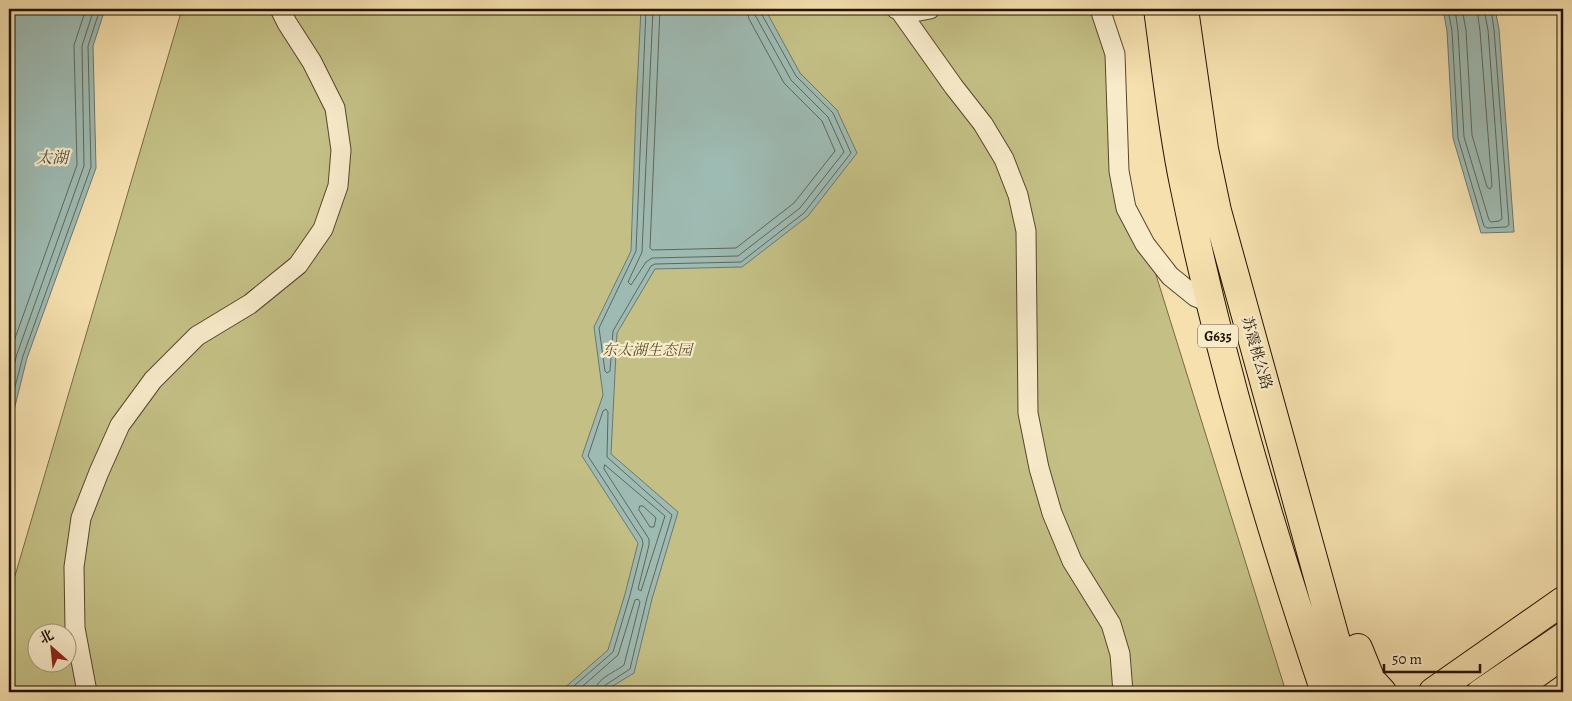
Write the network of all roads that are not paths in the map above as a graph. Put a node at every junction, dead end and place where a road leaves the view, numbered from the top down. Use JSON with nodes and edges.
{"nodes":[{"id":1,"x":280,"y":9,"type":"edge"},
{"id":2,"x":930,"y":9,"type":"edge"},
{"id":3,"x":1100,"y":9,"type":"edge"},
{"id":4,"x":1158,"y":9,"type":"edge"},
{"id":5,"x":1184,"y":9,"type":"edge"},
{"id":6,"x":898,"y":10,"type":"edge"},
{"id":7,"x":1210,"y":303,"type":"junction"},
{"id":8,"x":1262,"y":372,"type":"junction"},
{"id":9,"x":1245,"y":435,"type":"junction"},
{"id":10,"x":1563,"y":601,"type":"edge"},
{"id":11,"x":1563,"y":612,"type":"edge"},
{"id":12,"x":1563,"y":635,"type":"edge"},
{"id":13,"x":1563,"y":657,"type":"edge"},
{"id":14,"x":87,"y":692,"type":"edge"},
{"id":15,"x":1123,"y":692,"type":"edge"},
{"id":16,"x":1310,"y":692,"type":"edge"},
{"id":17,"x":1326,"y":692,"type":"edge"},
{"id":18,"x":1355,"y":692,"type":"edge"},
{"id":19,"x":1382,"y":692,"type":"edge"},
{"id":20,"x":1433,"y":692,"type":"edge"},
{"id":21,"x":1443,"y":692,"type":"edge"},
{"id":22,"x":1479,"y":692,"type":"edge"},
{"id":23,"x":1514,"y":692,"type":"edge"}],
"edges":[{"from":1,"to":14,"type":"street"},
{"from":2,"to":6,"type":"street"},
{"from":3,"to":7,"type":"street"},
{"from":4,"to":7,"type":"highway","number":"G635"},
{"from":5,"to":8,"type":"highway","name":"苏震桃公路","number":"G635"},
{"from":6,"to":15,"type":"street"},
{"from":7,"to":9,"type":"highway","number":"G635"},
{"from":8,"to":18,"type":"highway","name":"苏震桃公路","number":"G635"},
{"from":8,"to":19,"type":"highway"},
{"from":9,"to":16,"type":"highway"},
{"from":9,"to":17,"type":"highway","number":"G635"},
{"from":10,"to":20,"type":"highway"},
{"from":11,"to":21,"type":"main road"},
{"from":12,"to":22,"type":"main road"},
{"from":13,"to":23,"type":"main road"}]}
